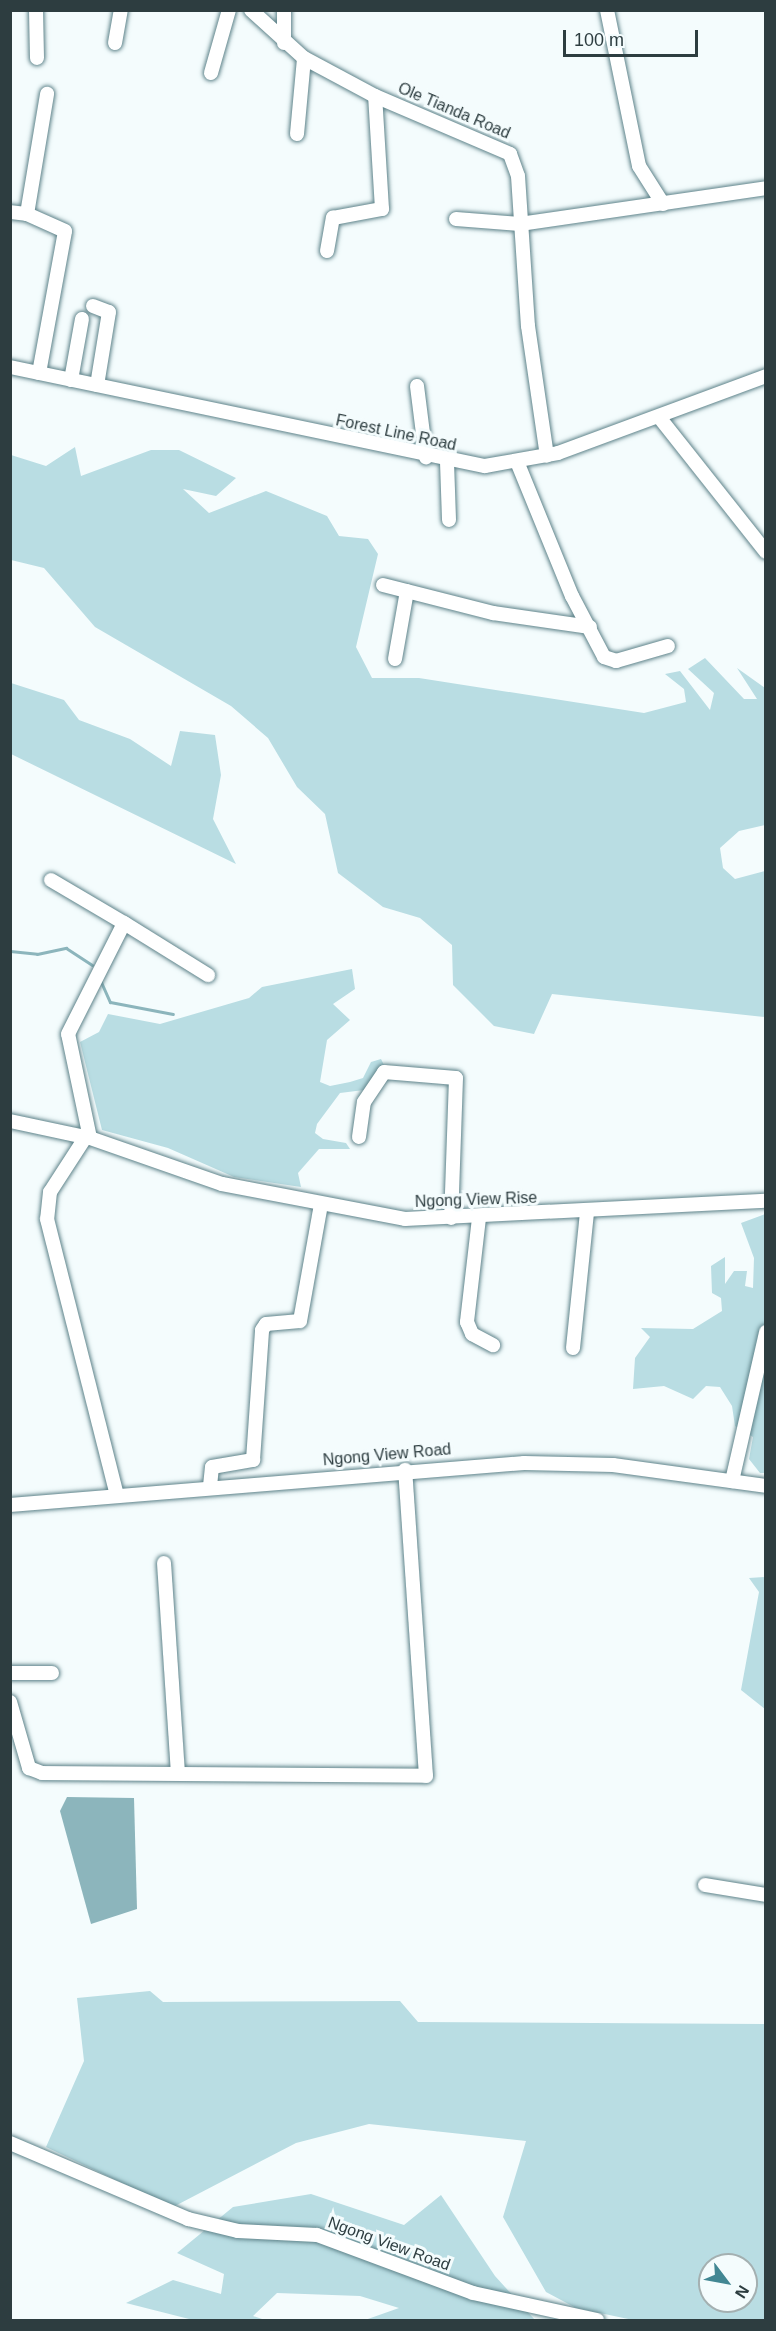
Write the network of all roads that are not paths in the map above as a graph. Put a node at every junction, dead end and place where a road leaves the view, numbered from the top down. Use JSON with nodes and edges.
{"nodes":[{"id":1,"x":36,"y":10,"type":"edge"},
{"id":2,"x":121,"y":10,"type":"edge"},
{"id":3,"x":229,"y":10,"type":"edge"},
{"id":4,"x":251,"y":10,"type":"edge"},
{"id":5,"x":284,"y":10,"type":"edge"},
{"id":6,"x":607,"y":10,"type":"edge"},
{"id":7,"x":284,"y":43,"type":"junction"},
{"id":8,"x":115,"y":44,"type":"dead end"},
{"id":9,"x":37,"y":58,"type":"dead end"},
{"id":10,"x":304,"y":58,"type":"junction"},
{"id":11,"x":211,"y":73,"type":"dead end"},
{"id":12,"x":47,"y":94,"type":"dead end"},
{"id":13,"x":375,"y":96,"type":"junction"},
{"id":14,"x":297,"y":134,"type":"dead end"},
{"id":15,"x":765,"y":188,"type":"edge"},
{"id":16,"x":663,"y":204,"type":"junction"},
{"id":17,"x":10,"y":212,"type":"edge"},
{"id":18,"x":27,"y":214,"type":"junction"},
{"id":19,"x":456,"y":219,"type":"dead end"},
{"id":20,"x":519,"y":224,"type":"junction"},
{"id":21,"x":327,"y":251,"type":"dead end"},
{"id":22,"x":93,"y":306,"type":"dead end"},
{"id":23,"x":82,"y":319,"type":"dead end"},
{"id":24,"x":10,"y":367,"type":"edge"},
{"id":25,"x":39,"y":373,"type":"junction"},
{"id":26,"x":72,"y":380,"type":"junction"},
{"id":27,"x":763,"y":381,"type":"edge"},
{"id":28,"x":97,"y":385,"type":"junction"},
{"id":29,"x":417,"y":386,"type":"dead end"},
{"id":30,"x":659,"y":417,"type":"junction"},
{"id":31,"x":547,"y":456,"type":"junction"},
{"id":32,"x":426,"y":457,"type":"junction"},
{"id":33,"x":447,"y":462,"type":"junction"},
{"id":34,"x":518,"y":464,"type":"junction"},
{"id":35,"x":449,"y":520,"type":"dead end"},
{"id":36,"x":765,"y":552,"type":"edge"},
{"id":37,"x":383,"y":585,"type":"dead end"},
{"id":38,"x":407,"y":591,"type":"junction"},
{"id":39,"x":590,"y":627,"type":"junction"},
{"id":40,"x":668,"y":646,"type":"dead end"},
{"id":41,"x":395,"y":659,"type":"dead end"},
{"id":42,"x":51,"y":880,"type":"dead end"},
{"id":43,"x":124,"y":923,"type":"junction"},
{"id":44,"x":208,"y":975,"type":"dead end"},
{"id":45,"x":10,"y":1121,"type":"edge"},
{"id":46,"x":359,"y":1137,"type":"dead end"},
{"id":47,"x":87,"y":1138,"type":"junction"},
{"id":48,"x":765,"y":1201,"type":"edge"},
{"id":49,"x":321,"y":1204,"type":"junction"},
{"id":50,"x":587,"y":1212,"type":"junction"},
{"id":51,"x":451,"y":1218,"type":"junction"},
{"id":52,"x":479,"y":1218,"type":"junction"},
{"id":53,"x":765,"y":1332,"type":"edge"},
{"id":54,"x":493,"y":1345,"type":"dead end"},
{"id":55,"x":573,"y":1348,"type":"dead end"},
{"id":56,"x":405,"y":1470,"type":"junction"},
{"id":57,"x":732,"y":1481,"type":"junction"},
{"id":58,"x":210,"y":1486,"type":"junction"},
{"id":59,"x":765,"y":1486,"type":"edge"},
{"id":60,"x":117,"y":1495,"type":"junction"},
{"id":61,"x":10,"y":1505,"type":"edge"},
{"id":62,"x":164,"y":1563,"type":"dead end"},
{"id":63,"x":10,"y":1673,"type":"edge"},
{"id":64,"x":52,"y":1673,"type":"dead end"},
{"id":65,"x":10,"y":1702,"type":"edge"},
{"id":66,"x":178,"y":1773,"type":"junction"},
{"id":67,"x":705,"y":1885,"type":"dead end"},
{"id":68,"x":765,"y":1895,"type":"edge"},
{"id":69,"x":10,"y":2143,"type":"edge"},
{"id":70,"x":597,"y":2320,"type":"edge"}],
"edges":[{"from":1,"to":9,"type":"street"},
{"from":2,"to":8,"type":"street"},
{"from":3,"to":11,"type":"street"},
{"from":4,"to":7,"type":"street","name":"Ole Tianda Road"},
{"from":5,"to":7,"type":"street"},
{"from":6,"to":16,"type":"street"},
{"from":7,"to":10,"type":"street","name":"Ole Tianda Road"},
{"from":10,"to":13,"type":"street","name":"Ole Tianda Road"},
{"from":10,"to":14,"type":"street"},
{"from":12,"to":18,"type":"street"},
{"from":13,"to":20,"type":"street","name":"Ole Tianda Road"},
{"from":13,"to":21,"type":"street"},
{"from":15,"to":16,"type":"street"},
{"from":16,"to":20,"type":"street"},
{"from":17,"to":18,"type":"street"},
{"from":18,"to":25,"type":"street"},
{"from":19,"to":20,"type":"street"},
{"from":20,"to":31,"type":"street","name":"Ole Tianda Road"},
{"from":22,"to":28,"type":"street"},
{"from":23,"to":26,"type":"street"},
{"from":24,"to":25,"type":"street","name":"Forest Line Road"},
{"from":25,"to":26,"type":"street","name":"Forest Line Road"},
{"from":26,"to":28,"type":"street","name":"Forest Line Road"},
{"from":27,"to":30,"type":"street","name":"Forest Line Road"},
{"from":28,"to":32,"type":"street","name":"Forest Line Road"},
{"from":29,"to":32,"type":"street"},
{"from":30,"to":31,"type":"street","name":"Forest Line Road"},
{"from":30,"to":36,"type":"street"},
{"from":31,"to":34,"type":"street","name":"Forest Line Road"},
{"from":32,"to":33,"type":"street","name":"Forest Line Road"},
{"from":33,"to":34,"type":"street","name":"Forest Line Road"},
{"from":33,"to":35,"type":"street"},
{"from":34,"to":39,"type":"street"},
{"from":37,"to":38,"type":"street"},
{"from":38,"to":39,"type":"street"},
{"from":38,"to":41,"type":"street"},
{"from":39,"to":40,"type":"street"},
{"from":42,"to":43,"type":"street"},
{"from":43,"to":44,"type":"street"},
{"from":43,"to":47,"type":"street"},
{"from":45,"to":47,"type":"street","name":"Ngong View Rise"},
{"from":46,"to":51,"type":"street"},
{"from":47,"to":49,"type":"street","name":"Ngong View Rise"},
{"from":47,"to":60,"type":"street"},
{"from":48,"to":50,"type":"street","name":"Ngong View Rise"},
{"from":49,"to":51,"type":"street","name":"Ngong View Rise"},
{"from":49,"to":58,"type":"street"},
{"from":50,"to":52,"type":"street","name":"Ngong View Rise"},
{"from":50,"to":55,"type":"street"},
{"from":51,"to":52,"type":"street","name":"Ngong View Rise"},
{"from":52,"to":54,"type":"street"},
{"from":53,"to":57,"type":"street"},
{"from":56,"to":57,"type":"street","name":"Ngong View Road"},
{"from":56,"to":58,"type":"street","name":"Ngong View Road"},
{"from":56,"to":66,"type":"street"},
{"from":57,"to":59,"type":"street","name":"Ngong View Road"},
{"from":58,"to":60,"type":"street","name":"Ngong View Road"},
{"from":60,"to":61,"type":"street","name":"Ngong View Road"},
{"from":62,"to":66,"type":"street"},
{"from":63,"to":64,"type":"street"},
{"from":65,"to":66,"type":"street"},
{"from":67,"to":68,"type":"street"},
{"from":69,"to":70,"type":"street","name":"Ngong View Road"}]}
